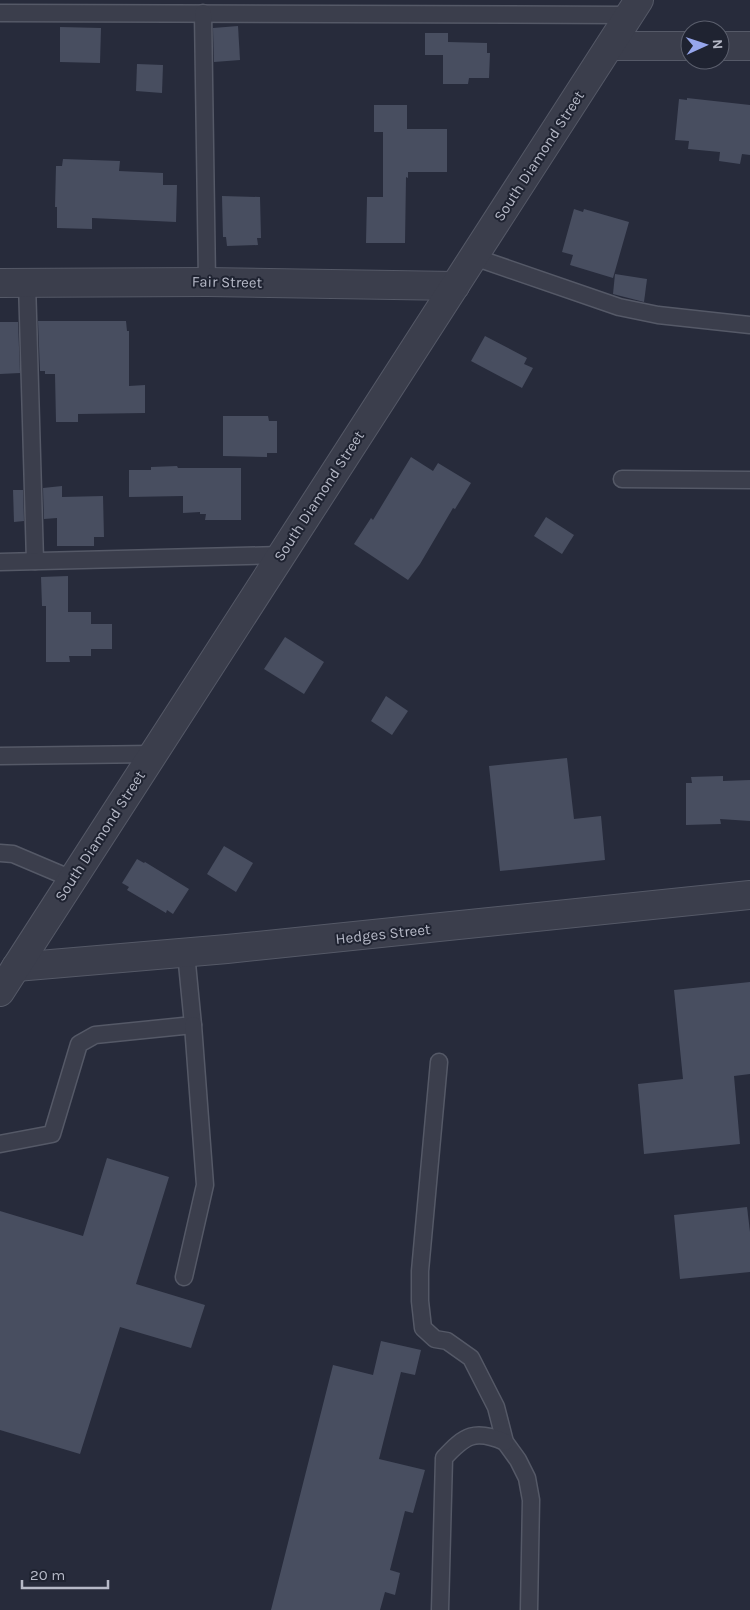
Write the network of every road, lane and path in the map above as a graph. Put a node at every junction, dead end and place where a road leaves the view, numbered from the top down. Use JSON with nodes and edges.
{"nodes":[{"id":1,"x":111,"y":6,"type":"edge"},
{"id":2,"x":634,"y":8,"type":"edge"},
{"id":3,"x":0,"y":13,"type":"edge"},
{"id":4,"x":203,"y":13,"type":"junction"},
{"id":5,"x":610,"y":46,"type":"junction"},
{"id":6,"x":680,"y":46,"type":"edge"},
{"id":7,"x":730,"y":46,"type":"edge"},
{"id":8,"x":750,"y":46,"type":"edge"},
{"id":9,"x":474,"y":257,"type":"junction"},
{"id":10,"x":0,"y":282,"type":"edge"},
{"id":11,"x":27,"y":282,"type":"junction"},
{"id":12,"x":207,"y":282,"type":"junction"},
{"id":13,"x":454,"y":286,"type":"junction"},
{"id":14,"x":750,"y":324,"type":"edge"},
{"id":15,"x":622,"y":479,"type":"dead end"},
{"id":16,"x":750,"y":480,"type":"edge"},
{"id":17,"x":281,"y":555,"type":"junction"},
{"id":18,"x":35,"y":561,"type":"junction"},
{"id":19,"x":0,"y":562,"type":"edge"},
{"id":20,"x":153,"y":754,"type":"junction"},
{"id":21,"x":0,"y":756,"type":"edge"},
{"id":22,"x":0,"y":853,"type":"edge"},
{"id":23,"x":72,"y":879,"type":"junction"},
{"id":24,"x":750,"y":895,"type":"edge"},
{"id":25,"x":186,"y":954,"type":"junction"},
{"id":26,"x":16,"y":967,"type":"junction"},
{"id":27,"x":0,"y":992,"type":"edge"},
{"id":28,"x":193,"y":1024,"type":"junction"},
{"id":29,"x":439,"y":1062,"type":"dead end"},
{"id":30,"x":0,"y":1144,"type":"edge"},
{"id":31,"x":184,"y":1277,"type":"dead end"},
{"id":32,"x":504,"y":1442,"type":"junction"},
{"id":33,"x":440,"y":1610,"type":"edge"},
{"id":34,"x":529,"y":1610,"type":"edge"}],
"edges":[{"from":1,"to":3,"type":"lane"},
{"from":1,"to":4,"type":"lane"},
{"from":2,"to":4,"type":"lane"},
{"from":2,"to":5,"type":"street","name":"South Diamond Street"},
{"from":4,"to":12,"type":"lane"},
{"from":5,"to":6,"type":"street"},
{"from":5,"to":9,"type":"street","name":"South Diamond Street"},
{"from":7,"to":8,"type":"street"},
{"from":9,"to":13,"type":"street","name":"South Diamond Street"},
{"from":9,"to":14,"type":"lane"},
{"from":10,"to":11,"type":"street","name":"Fair Street"},
{"from":11,"to":12,"type":"street","name":"Fair Street"},
{"from":11,"to":18,"type":"lane"},
{"from":12,"to":13,"type":"street","name":"Fair Street"},
{"from":13,"to":17,"type":"street","name":"South Diamond Street"},
{"from":15,"to":16,"type":"lane"},
{"from":17,"to":18,"type":"lane"},
{"from":17,"to":20,"type":"street","name":"South Diamond Street"},
{"from":18,"to":19,"type":"lane"},
{"from":20,"to":21,"type":"lane"},
{"from":20,"to":23,"type":"street","name":"South Diamond Street"},
{"from":22,"to":23,"type":"lane"},
{"from":23,"to":26,"type":"street","name":"South Diamond Street"},
{"from":24,"to":25,"type":"street","name":"Hedges Street"},
{"from":25,"to":26,"type":"street","name":"Hedges Street"},
{"from":25,"to":28,"type":"lane"},
{"from":26,"to":27,"type":"street","name":"South Diamond Street"},
{"from":28,"to":30,"type":"lane"},
{"from":28,"to":31,"type":"lane"},
{"from":29,"to":32,"type":"lane"},
{"from":32,"to":33,"type":"lane"},
{"from":32,"to":34,"type":"lane"}]}
